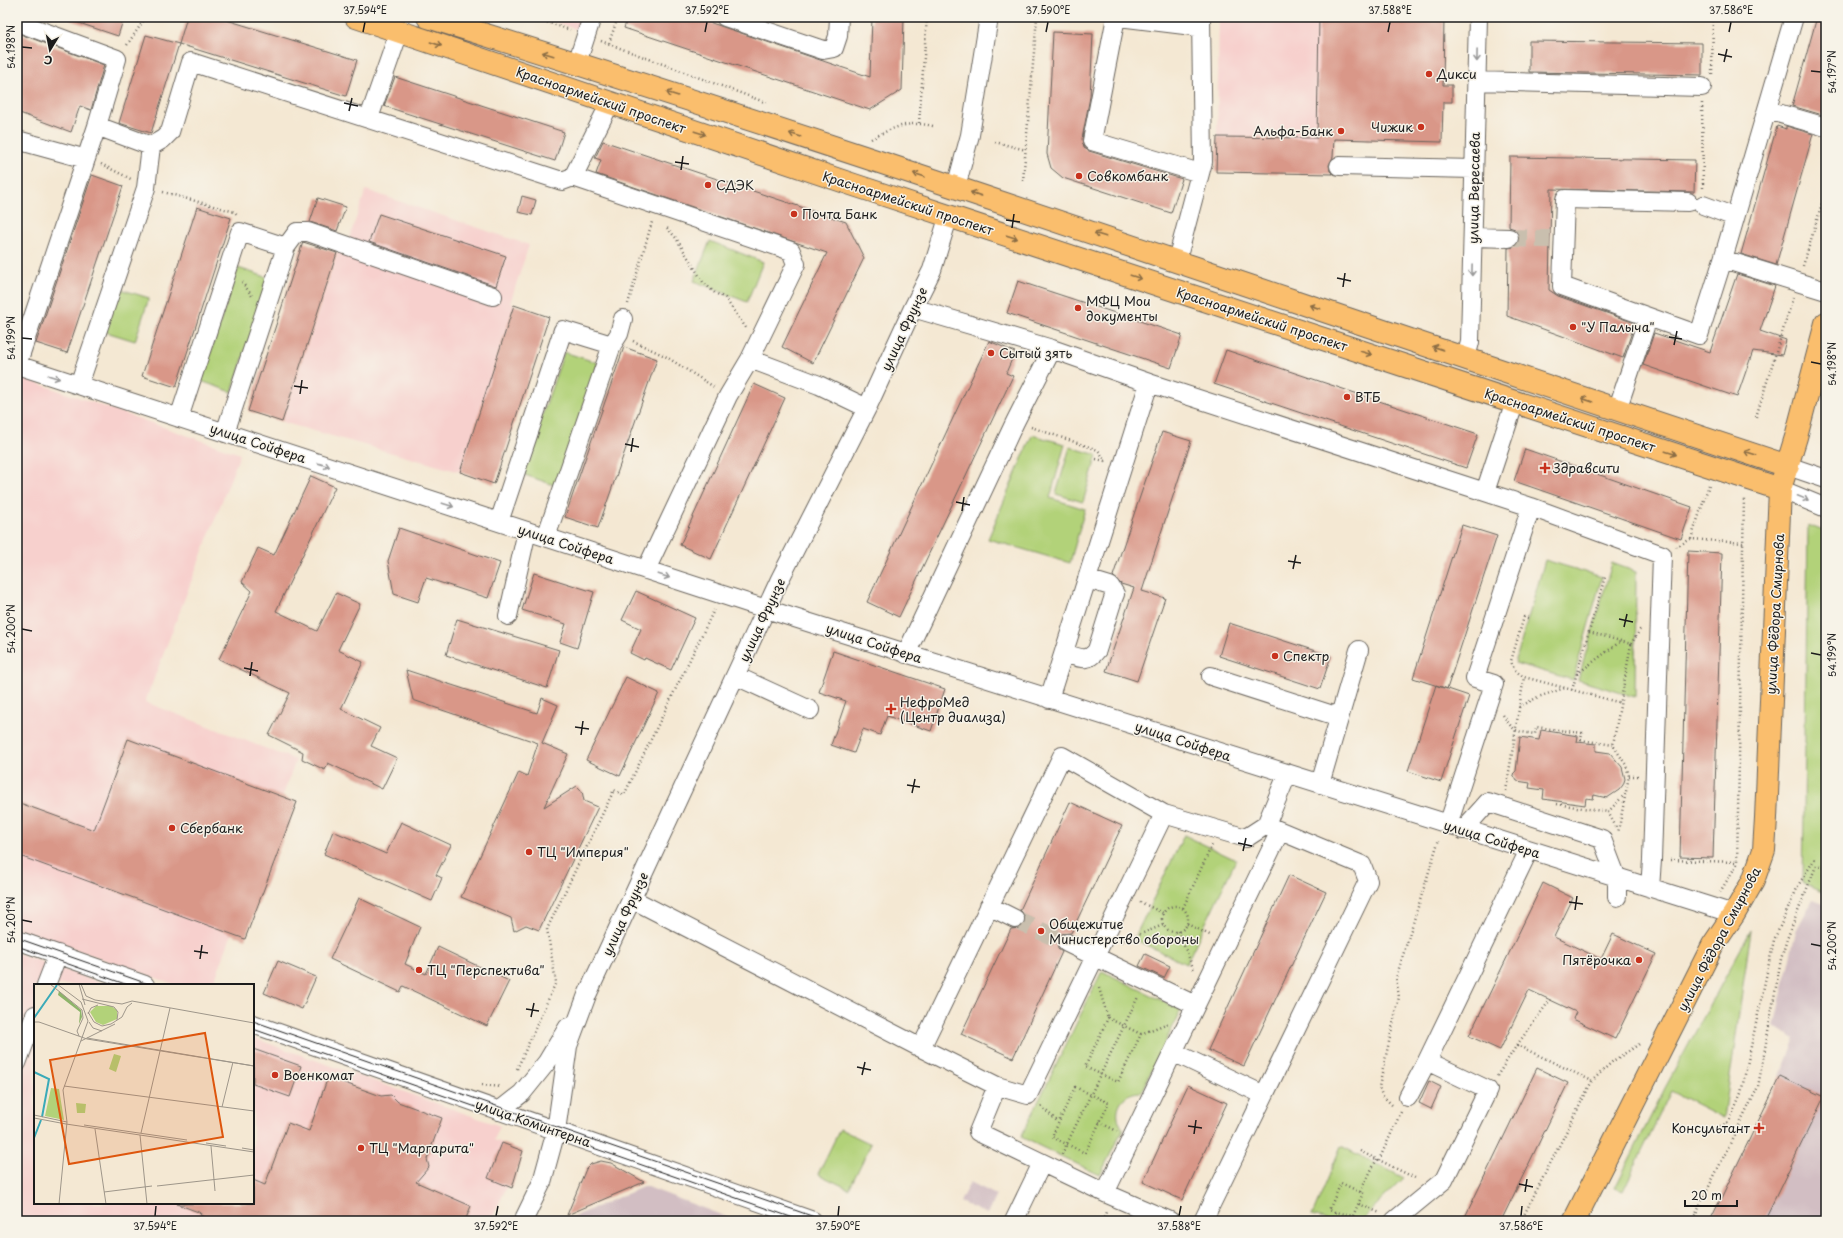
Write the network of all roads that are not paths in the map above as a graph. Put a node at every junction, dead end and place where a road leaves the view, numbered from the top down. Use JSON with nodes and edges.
{"nodes":[{"id":1,"x":356,"y":17,"type":"edge"},
{"id":2,"x":428,"y":17,"type":"edge"},
{"id":3,"x":592,"y":17,"type":"edge"},
{"id":4,"x":725,"y":17,"type":"edge"},
{"id":5,"x":839,"y":17,"type":"edge"},
{"id":6,"x":989,"y":17,"type":"edge"},
{"id":7,"x":1116,"y":17,"type":"edge"},
{"id":8,"x":1478,"y":17,"type":"edge"},
{"id":9,"x":1794,"y":17,"type":"edge"},
{"id":10,"x":1129,"y":18,"type":"edge"},
{"id":11,"x":17,"y":22,"type":"edge"},
{"id":12,"x":1201,"y":22,"type":"edge"},
{"id":13,"x":399,"y":32,"type":"junction"},
{"id":14,"x":577,"y":63,"type":"junction"},
{"id":15,"x":1476,"y":81,"type":"junction"},
{"id":16,"x":1702,"y":87,"type":"road end"},
{"id":17,"x":610,"y":103,"type":"junction"},
{"id":18,"x":1767,"y":110,"type":"junction"},
{"id":19,"x":369,"y":118,"type":"junction"},
{"id":20,"x":97,"y":126,"type":"junction"},
{"id":21,"x":1826,"y":127,"type":"edge"},
{"id":22,"x":17,"y":140,"type":"edge"},
{"id":23,"x":151,"y":146,"type":"junction"},
{"id":24,"x":86,"y":158,"type":"junction"},
{"id":25,"x":1340,"y":166,"type":"dead end"},
{"id":26,"x":1474,"y":169,"type":"junction"},
{"id":27,"x":1200,"y":173,"type":"junction"},
{"id":28,"x":573,"y":177,"type":"junction"},
{"id":29,"x":956,"y":187,"type":"junction"},
{"id":30,"x":948,"y":215,"type":"junction"},
{"id":31,"x":1735,"y":217,"type":"junction"},
{"id":32,"x":1473,"y":237,"type":"junction"},
{"id":33,"x":1509,"y":238,"type":"tunnel mouth"},
{"id":34,"x":286,"y":247,"type":"junction"},
{"id":35,"x":1723,"y":259,"type":"junction"},
{"id":36,"x":1177,"y":260,"type":"junction"},
{"id":37,"x":1826,"y":291,"type":"edge"},
{"id":38,"x":493,"y":296,"type":"dead end"},
{"id":39,"x":913,"y":308,"type":"junction"},
{"id":40,"x":1648,"y":318,"type":"junction"},
{"id":41,"x":1826,"y":323,"type":"edge"},
{"id":42,"x":1052,"y":349,"type":"junction"},
{"id":43,"x":1466,"y":358,"type":"junction"},
{"id":44,"x":750,"y":359,"type":"junction"},
{"id":45,"x":17,"y":365,"type":"edge"},
{"id":46,"x":1149,"y":383,"type":"junction"},
{"id":47,"x":79,"y":385,"type":"junction"},
{"id":48,"x":1515,"y":402,"type":"junction"},
{"id":49,"x":867,"y":408,"type":"junction"},
{"id":50,"x":1617,"y":410,"type":"junction"},
{"id":51,"x":179,"y":418,"type":"junction"},
{"id":52,"x":225,"y":433,"type":"junction"},
{"id":53,"x":1788,"y":466,"type":"junction"},
{"id":54,"x":1826,"y":479,"type":"edge"},
{"id":55,"x":1780,"y":489,"type":"junction"},
{"id":56,"x":1485,"y":492,"type":"junction"},
{"id":57,"x":1531,"y":507,"type":"junction"},
{"id":58,"x":1826,"y":508,"type":"edge"},
{"id":59,"x":499,"y":522,"type":"junction"},
{"id":60,"x":527,"y":531,"type":"junction"},
{"id":61,"x":546,"y":537,"type":"junction"},
{"id":62,"x":646,"y":570,"type":"junction"},
{"id":63,"x":1087,"y":579,"type":"junction"},
{"id":64,"x":766,"y":609,"type":"junction"},
{"id":65,"x":508,"y":616,"type":"dead end"},
{"id":66,"x":1359,"y":650,"type":"dead end"},
{"id":67,"x":1064,"y":652,"type":"junction"},
{"id":68,"x":906,"y":654,"type":"junction"},
{"id":69,"x":736,"y":676,"type":"junction"},
{"id":70,"x":1211,"y":676,"type":"dead end"},
{"id":71,"x":1050,"y":699,"type":"junction"},
{"id":72,"x":810,"y":710,"type":"dead end"},
{"id":73,"x":1339,"y":717,"type":"junction"},
{"id":74,"x":1287,"y":775,"type":"junction"},
{"id":75,"x":1320,"y":784,"type":"junction"},
{"id":76,"x":1164,"y":814,"type":"junction"},
{"id":77,"x":1452,"y":826,"type":"junction"},
{"id":78,"x":1273,"y":828,"type":"junction"},
{"id":79,"x":1528,"y":850,"type":"junction"},
{"id":80,"x":1615,"y":872,"type":"junction"},
{"id":81,"x":1650,"y":888,"type":"junction"},
{"id":82,"x":1618,"y":898,"type":"dead end"},
{"id":83,"x":632,"y":899,"type":"junction"},
{"id":84,"x":990,"y":906,"type":"junction"},
{"id":85,"x":1734,"y":914,"type":"junction"},
{"id":86,"x":1015,"y":919,"type":"tunnel mouth"},
{"id":87,"x":17,"y":940,"type":"edge"},
{"id":88,"x":1067,"y":943,"type":"tunnel mouth"},
{"id":89,"x":58,"y":954,"type":"junction"},
{"id":90,"x":1094,"y":958,"type":"junction"},
{"id":91,"x":46,"y":984,"type":"edge"},
{"id":92,"x":142,"y":984,"type":"edge"},
{"id":93,"x":587,"y":995,"type":"junction"},
{"id":94,"x":1199,"y":998,"type":"junction"},
{"id":95,"x":34,"y":1019,"type":"edge"},
{"id":96,"x":254,"y":1024,"type":"edge"},
{"id":97,"x":921,"y":1048,"type":"junction"},
{"id":98,"x":1173,"y":1052,"type":"junction"},
{"id":99,"x":1427,"y":1061,"type":"junction"},
{"id":100,"x":17,"y":1064,"type":"edge"},
{"id":101,"x":997,"y":1086,"type":"junction"},
{"id":102,"x":1264,"y":1096,"type":"junction"},
{"id":103,"x":1405,"y":1105,"type":"road end"},
{"id":104,"x":499,"y":1111,"type":"junction"},
{"id":105,"x":556,"y":1131,"type":"junction"},
{"id":106,"x":1049,"y":1166,"type":"junction"},
{"id":107,"x":1105,"y":1193,"type":"junction"},
{"id":108,"x":1388,"y":1219,"type":"edge"},
{"id":109,"x":524,"y":1221,"type":"edge"},
{"id":110,"x":813,"y":1221,"type":"edge"},
{"id":111,"x":1014,"y":1221,"type":"edge"},
{"id":112,"x":1170,"y":1221,"type":"edge"},
{"id":113,"x":1203,"y":1221,"type":"edge"},
{"id":114,"x":1574,"y":1221,"type":"edge"}],
"edges":[{"from":1,"to":13,"type":"main road","name":"Красноармейский проспект"},
{"from":14,"to":2,"type":"main road","name":"Красноармейский проспект","one_way":true},
{"from":3,"to":14,"type":"street"},
{"from":4,"to":5,"type":"street"},
{"from":6,"to":29,"type":"street","name":"улица Фрунзе"},
{"from":7,"to":27,"type":"street"},
{"from":8,"to":15,"type":"street","name":"улица Вересаева","one_way":true},
{"from":9,"to":18,"type":"street"},
{"from":10,"to":12,"type":"street"},
{"from":11,"to":20,"type":"street"},
{"from":12,"to":27,"type":"street"},
{"from":13,"to":17,"type":"main road","name":"Красноармейский проспект","one_way":true},
{"from":13,"to":19,"type":"street"},
{"from":29,"to":14,"type":"main road","name":"Красноармейский проспект","one_way":true},
{"from":15,"to":16,"type":"street"},
{"from":15,"to":26,"type":"street","name":"улица Вересаева"},
{"from":17,"to":28,"type":"street"},
{"from":17,"to":30,"type":"main road","name":"Красноармейский проспект","one_way":true},
{"from":18,"to":21,"type":"street"},
{"from":18,"to":31,"type":"street"},
{"from":19,"to":23,"type":"street"},
{"from":19,"to":28,"type":"street"},
{"from":20,"to":23,"type":"street"},
{"from":20,"to":24,"type":"street"},
{"from":22,"to":24,"type":"street"},
{"from":23,"to":47,"type":"street"},
{"from":24,"to":45,"type":"street"},
{"from":25,"to":26,"type":"street"},
{"from":26,"to":32,"type":"street","name":"улица Вересаева"},
{"from":27,"to":36,"type":"street"},
{"from":28,"to":44,"type":"street"},
{"from":29,"to":30,"type":"main road","name":"улица Фрунзе"},
{"from":36,"to":29,"type":"main road","name":"Красноармейский проспект","one_way":true},
{"from":30,"to":39,"type":"street","name":"улица Фрунзе"},
{"from":30,"to":48,"type":"main road","name":"Красноармейский проспект","one_way":true},
{"from":31,"to":35,"type":"street"},
{"from":31,"to":40,"type":"street"},
{"from":32,"to":33,"type":"street"},
{"from":32,"to":43,"type":"street","name":"улица Вересаева","one_way":true},
{"from":34,"to":38,"type":"street"},
{"from":34,"to":51,"type":"street"},
{"from":34,"to":52,"type":"street"},
{"from":35,"to":37,"type":"street"},
{"from":35,"to":40,"type":"street"},
{"from":43,"to":36,"type":"main road","name":"Красноармейский проспект","one_way":true},
{"from":39,"to":42,"type":"street"},
{"from":39,"to":49,"type":"street","name":"улица Фрунзе"},
{"from":40,"to":50,"type":"street"},
{"from":41,"to":53,"type":"main road","name":"улица Фёдора Смирнова"},
{"from":42,"to":46,"type":"street"},
{"from":42,"to":68,"type":"street"},
{"from":50,"to":43,"type":"main road","name":"Красноармейский проспект","one_way":true},
{"from":44,"to":49,"type":"street"},
{"from":44,"to":62,"type":"street"},
{"from":45,"to":47,"type":"street","name":"улица Сойфера","one_way":true},
{"from":46,"to":56,"type":"street"},
{"from":46,"to":63,"type":"street"},
{"from":47,"to":51,"type":"street","name":"улица Сойфера"},
{"from":48,"to":55,"type":"main road","name":"Красноармейский проспект","one_way":true},
{"from":48,"to":56,"type":"street"},
{"from":49,"to":64,"type":"street","name":"улица Фрунзе"},
{"from":53,"to":50,"type":"main road","name":"Красноармейский проспект","one_way":true},
{"from":51,"to":52,"type":"street","name":"улица Сойфера"},
{"from":52,"to":59,"type":"street","name":"улица Сойфера","one_way":true},
{"from":53,"to":54,"type":"street","name":"Красноармейский проспект"},
{"from":53,"to":55,"type":"main road","name":"улица Фёдора Смирнова"},
{"from":55,"to":58,"type":"street","name":"Красноармейский проспект","one_way":true},
{"from":55,"to":85,"type":"main road","name":"улица Фёдора Смирнова"},
{"from":56,"to":57,"type":"street"},
{"from":57,"to":77,"type":"street"},
{"from":57,"to":81,"type":"street"},
{"from":59,"to":60,"type":"street","name":"улица Сойфера"},
{"from":59,"to":61,"type":"street"},
{"from":60,"to":61,"type":"street","name":"улица Сойфера"},
{"from":60,"to":65,"type":"street"},
{"from":61,"to":62,"type":"street","name":"улица Сойфера"},
{"from":62,"to":64,"type":"street","name":"улица Сойфера","one_way":true},
{"from":63,"to":67,"type":"street"},
{"from":63,"to":67,"type":"street"},
{"from":64,"to":68,"type":"street","name":"улица Сойфера"},
{"from":64,"to":69,"type":"street","name":"улица Фрунзе"},
{"from":66,"to":73,"type":"street"},
{"from":67,"to":71,"type":"street"},
{"from":68,"to":71,"type":"street","name":"улица Сойфера"},
{"from":69,"to":72,"type":"street"},
{"from":69,"to":83,"type":"street","name":"улица Фрунзе"},
{"from":70,"to":73,"type":"street"},
{"from":71,"to":74,"type":"street","name":"улица Сойфера"},
{"from":73,"to":75,"type":"street"},
{"from":74,"to":75,"type":"street","name":"улица Сойфера"},
{"from":74,"to":78,"type":"street"},
{"from":75,"to":77,"type":"street","name":"улица Сойфера"},
{"from":76,"to":78,"type":"street"},
{"from":76,"to":84,"type":"street"},
{"from":76,"to":90,"type":"street"},
{"from":77,"to":79,"type":"street","name":"улица Сойфера"},
{"from":77,"to":80,"type":"street"},
{"from":78,"to":94,"type":"street"},
{"from":78,"to":102,"type":"street"},
{"from":79,"to":80,"type":"street","name":"улица Сойфера"},
{"from":79,"to":99,"type":"street"},
{"from":80,"to":81,"type":"street","name":"улица Сойфера"},
{"from":80,"to":82,"type":"street"},
{"from":81,"to":85,"type":"street","name":"улица Сойфера"},
{"from":83,"to":93,"type":"street","name":"улица Фрунзе"},
{"from":83,"to":97,"type":"street"},
{"from":84,"to":86,"type":"street"},
{"from":84,"to":97,"type":"street"},
{"from":85,"to":114,"type":"main road","name":"улица Фёдора Смирнова"},
{"from":87,"to":89,"type":"street"},
{"from":88,"to":90,"type":"street"},
{"from":89,"to":91,"type":"street"},
{"from":89,"to":92,"type":"street"},
{"from":90,"to":94,"type":"street"},
{"from":90,"to":101,"type":"street"},
{"from":93,"to":104,"type":"street"},
{"from":93,"to":105,"type":"street","name":"улица Фрунзе"},
{"from":94,"to":98,"type":"street"},
{"from":95,"to":100,"type":"street"},
{"from":96,"to":104,"type":"street","name":"улица Коминтерна"},
{"from":97,"to":101,"type":"street"},
{"from":98,"to":102,"type":"street"},
{"from":98,"to":107,"type":"street"},
{"from":99,"to":103,"type":"street"},
{"from":99,"to":108,"type":"street"},
{"from":101,"to":106,"type":"street"},
{"from":102,"to":113,"type":"street"},
{"from":104,"to":105,"type":"street","name":"улица Коминтерна"},
{"from":105,"to":109,"type":"street","name":"улица Фрунзе"},
{"from":105,"to":110,"type":"street","name":"улица Коминтерна"},
{"from":106,"to":107,"type":"street"},
{"from":106,"to":111,"type":"street"},
{"from":107,"to":112,"type":"street"}]}
